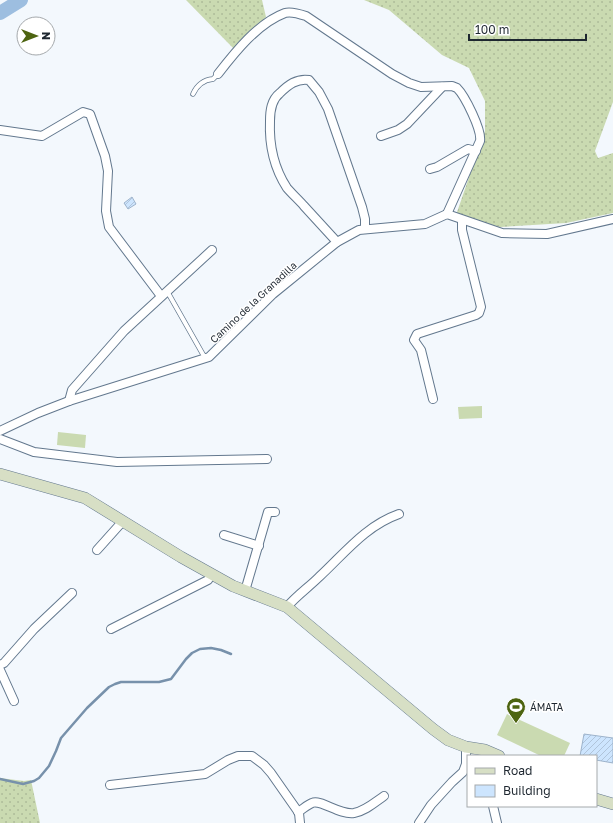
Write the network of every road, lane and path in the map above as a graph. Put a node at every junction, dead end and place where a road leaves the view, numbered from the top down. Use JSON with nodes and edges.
{"nodes":[{"id":1,"x":218,"y":74,"type":"joint"},
{"id":2,"x":442,"y":87,"type":"junction"},
{"id":3,"x":192,"y":94,"type":"dead end"},
{"id":4,"x":0,"y":130,"type":"edge"},
{"id":5,"x":381,"y":136,"type":"dead end"},
{"id":6,"x":476,"y":151,"type":"junction"},
{"id":7,"x":430,"y":168,"type":"dead end"},
{"id":8,"x":447,"y":214,"type":"junction"},
{"id":9,"x":613,"y":219,"type":"edge"},
{"id":10,"x":462,"y":220,"type":"junction"},
{"id":11,"x":365,"y":230,"type":"junction"},
{"id":12,"x":337,"y":242,"type":"junction"},
{"id":13,"x":212,"y":250,"type":"dead end"},
{"id":14,"x":164,"y":294,"type":"junction"},
{"id":15,"x":205,"y":359,"type":"junction"},
{"id":16,"x":433,"y":399,"type":"dead end"},
{"id":17,"x":69,"y":402,"type":"junction"},
{"id":18,"x":0,"y":431,"type":"edge"},
{"id":19,"x":0,"y":439,"type":"edge"},
{"id":20,"x":267,"y":459,"type":"dead end"},
{"id":21,"x":0,"y":474,"type":"edge"},
{"id":22,"x":274,"y":512,"type":"dead end"},
{"id":23,"x":399,"y":514,"type":"dead end"},
{"id":24,"x":123,"y":521,"type":"junction"},
{"id":25,"x":224,"y":535,"type":"dead end"},
{"id":26,"x":258,"y":546,"type":"junction"},
{"id":27,"x":97,"y":550,"type":"dead end"},
{"id":28,"x":212,"y":574,"type":"junction"},
{"id":29,"x":245,"y":591,"type":"junction"},
{"id":30,"x":72,"y":593,"type":"dead end"},
{"id":31,"x":287,"y":607,"type":"junction"},
{"id":32,"x":111,"y":629,"type":"dead end"},
{"id":33,"x":0,"y":665,"type":"edge"},
{"id":34,"x":0,"y":670,"type":"edge"},
{"id":35,"x":14,"y":701,"type":"dead end"},
{"id":36,"x":466,"y":747,"type":"junction"},
{"id":37,"x":485,"y":753,"type":"edge"},
{"id":38,"x":110,"y":785,"type":"dead end"},
{"id":39,"x":384,"y":796,"type":"dead end"},
{"id":40,"x":597,"y":799,"type":"edge"},
{"id":41,"x":613,"y":804,"type":"edge"},
{"id":42,"x":493,"y":807,"type":"edge"},
{"id":43,"x":298,"y":812,"type":"junction"},
{"id":44,"x":300,"y":823,"type":"edge"},
{"id":45,"x":419,"y":823,"type":"edge"},
{"id":46,"x":497,"y":823,"type":"edge"}],
"edges":[{"from":1,"to":2,"type":"street"},
{"from":1,"to":3,"type":"lane"},
{"from":2,"to":5,"type":"street"},
{"from":2,"to":6,"type":"street"},
{"from":4,"to":14,"type":"street"},
{"from":6,"to":7,"type":"street"},
{"from":6,"to":8,"type":"street"},
{"from":8,"to":10,"type":"street"},
{"from":8,"to":11,"type":"street","name":"Camino de la Granadilla"},
{"from":9,"to":10,"type":"street"},
{"from":10,"to":16,"type":"street"},
{"from":11,"to":12,"type":"street","name":"Camino de la Granadilla"},
{"from":11,"to":12,"type":"street"},
{"from":12,"to":15,"type":"street","name":"Camino de la Granadilla"},
{"from":13,"to":14,"type":"street"},
{"from":14,"to":15,"type":"lane"},
{"from":14,"to":17,"type":"street"},
{"from":15,"to":17,"type":"street","name":"Camino de la Granadilla"},
{"from":17,"to":18,"type":"street","name":"Camino de la Granadilla"},
{"from":19,"to":20,"type":"street"},
{"from":21,"to":24,"type":"street"},
{"from":22,"to":26,"type":"street"},
{"from":23,"to":31,"type":"street"},
{"from":24,"to":27,"type":"street"},
{"from":24,"to":28,"type":"street"},
{"from":25,"to":26,"type":"street"},
{"from":26,"to":29,"type":"street"},
{"from":28,"to":29,"type":"street"},
{"from":28,"to":32,"type":"street"},
{"from":29,"to":31,"type":"street"},
{"from":30,"to":33,"type":"street"},
{"from":31,"to":36,"type":"street"},
{"from":34,"to":35,"type":"street"},
{"from":36,"to":37,"type":"street"},
{"from":36,"to":45,"type":"street"},
{"from":38,"to":43,"type":"street"},
{"from":39,"to":43,"type":"street"},
{"from":40,"to":41,"type":"street"},
{"from":42,"to":46,"type":"street"},
{"from":43,"to":44,"type":"street"}]}
